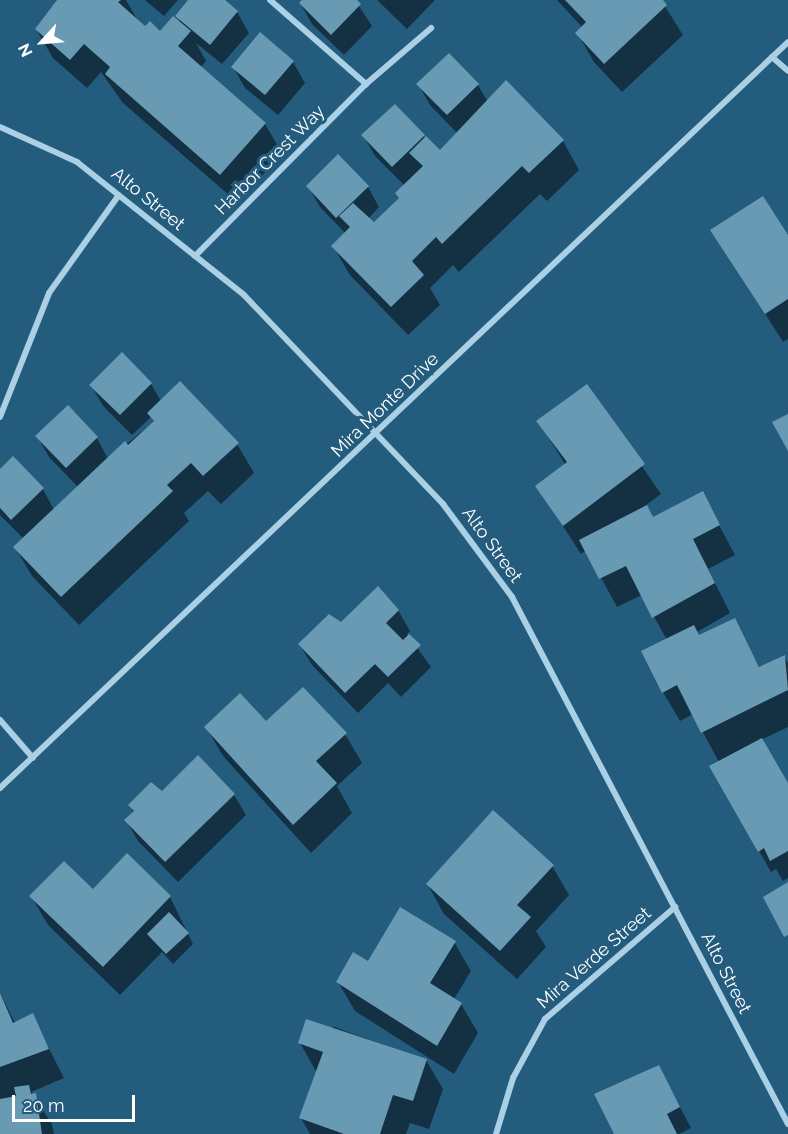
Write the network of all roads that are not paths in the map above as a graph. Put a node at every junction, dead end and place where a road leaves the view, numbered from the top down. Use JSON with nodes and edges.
{"nodes":[{"id":1,"x":270,"y":0,"type":"edge"},
{"id":2,"x":431,"y":28,"type":"dead end"},
{"id":3,"x":788,"y":42,"type":"edge"},
{"id":4,"x":772,"y":57,"type":"junction"},
{"id":5,"x":788,"y":70,"type":"edge"},
{"id":6,"x":366,"y":84,"type":"junction"},
{"id":7,"x":0,"y":127,"type":"edge"},
{"id":8,"x":119,"y":195,"type":"junction"},
{"id":9,"x":195,"y":256,"type":"junction"},
{"id":10,"x":0,"y":417,"type":"edge"},
{"id":11,"x":375,"y":435,"type":"junction"},
{"id":12,"x":0,"y":720,"type":"edge"},
{"id":13,"x":33,"y":758,"type":"junction"},
{"id":14,"x":0,"y":788,"type":"edge"},
{"id":15,"x":675,"y":907,"type":"junction"},
{"id":16,"x":788,"y":1124,"type":"edge"},
{"id":17,"x":496,"y":1134,"type":"edge"}],
"edges":[{"from":1,"to":6,"type":"street"},
{"from":2,"to":6,"type":"street","name":"Harbor Crest Way"},
{"from":3,"to":4,"type":"street","name":"Mira Monte Drive"},
{"from":4,"to":5,"type":"street"},
{"from":4,"to":11,"type":"street","name":"Mira Monte Drive"},
{"from":6,"to":9,"type":"street","name":"Harbor Crest Way"},
{"from":7,"to":8,"type":"street","name":"Alto Street"},
{"from":8,"to":9,"type":"street","name":"Alto Street"},
{"from":8,"to":10,"type":"street"},
{"from":9,"to":11,"type":"street","name":"Alto Street"},
{"from":11,"to":13,"type":"street","name":"Mira Monte Drive"},
{"from":11,"to":15,"type":"street","name":"Alto Street"},
{"from":12,"to":13,"type":"street"},
{"from":13,"to":14,"type":"street","name":"Mira Monte Drive"},
{"from":15,"to":16,"type":"street","name":"Alto Street"},
{"from":15,"to":17,"type":"street","name":"Mira Verde Street"}]}
